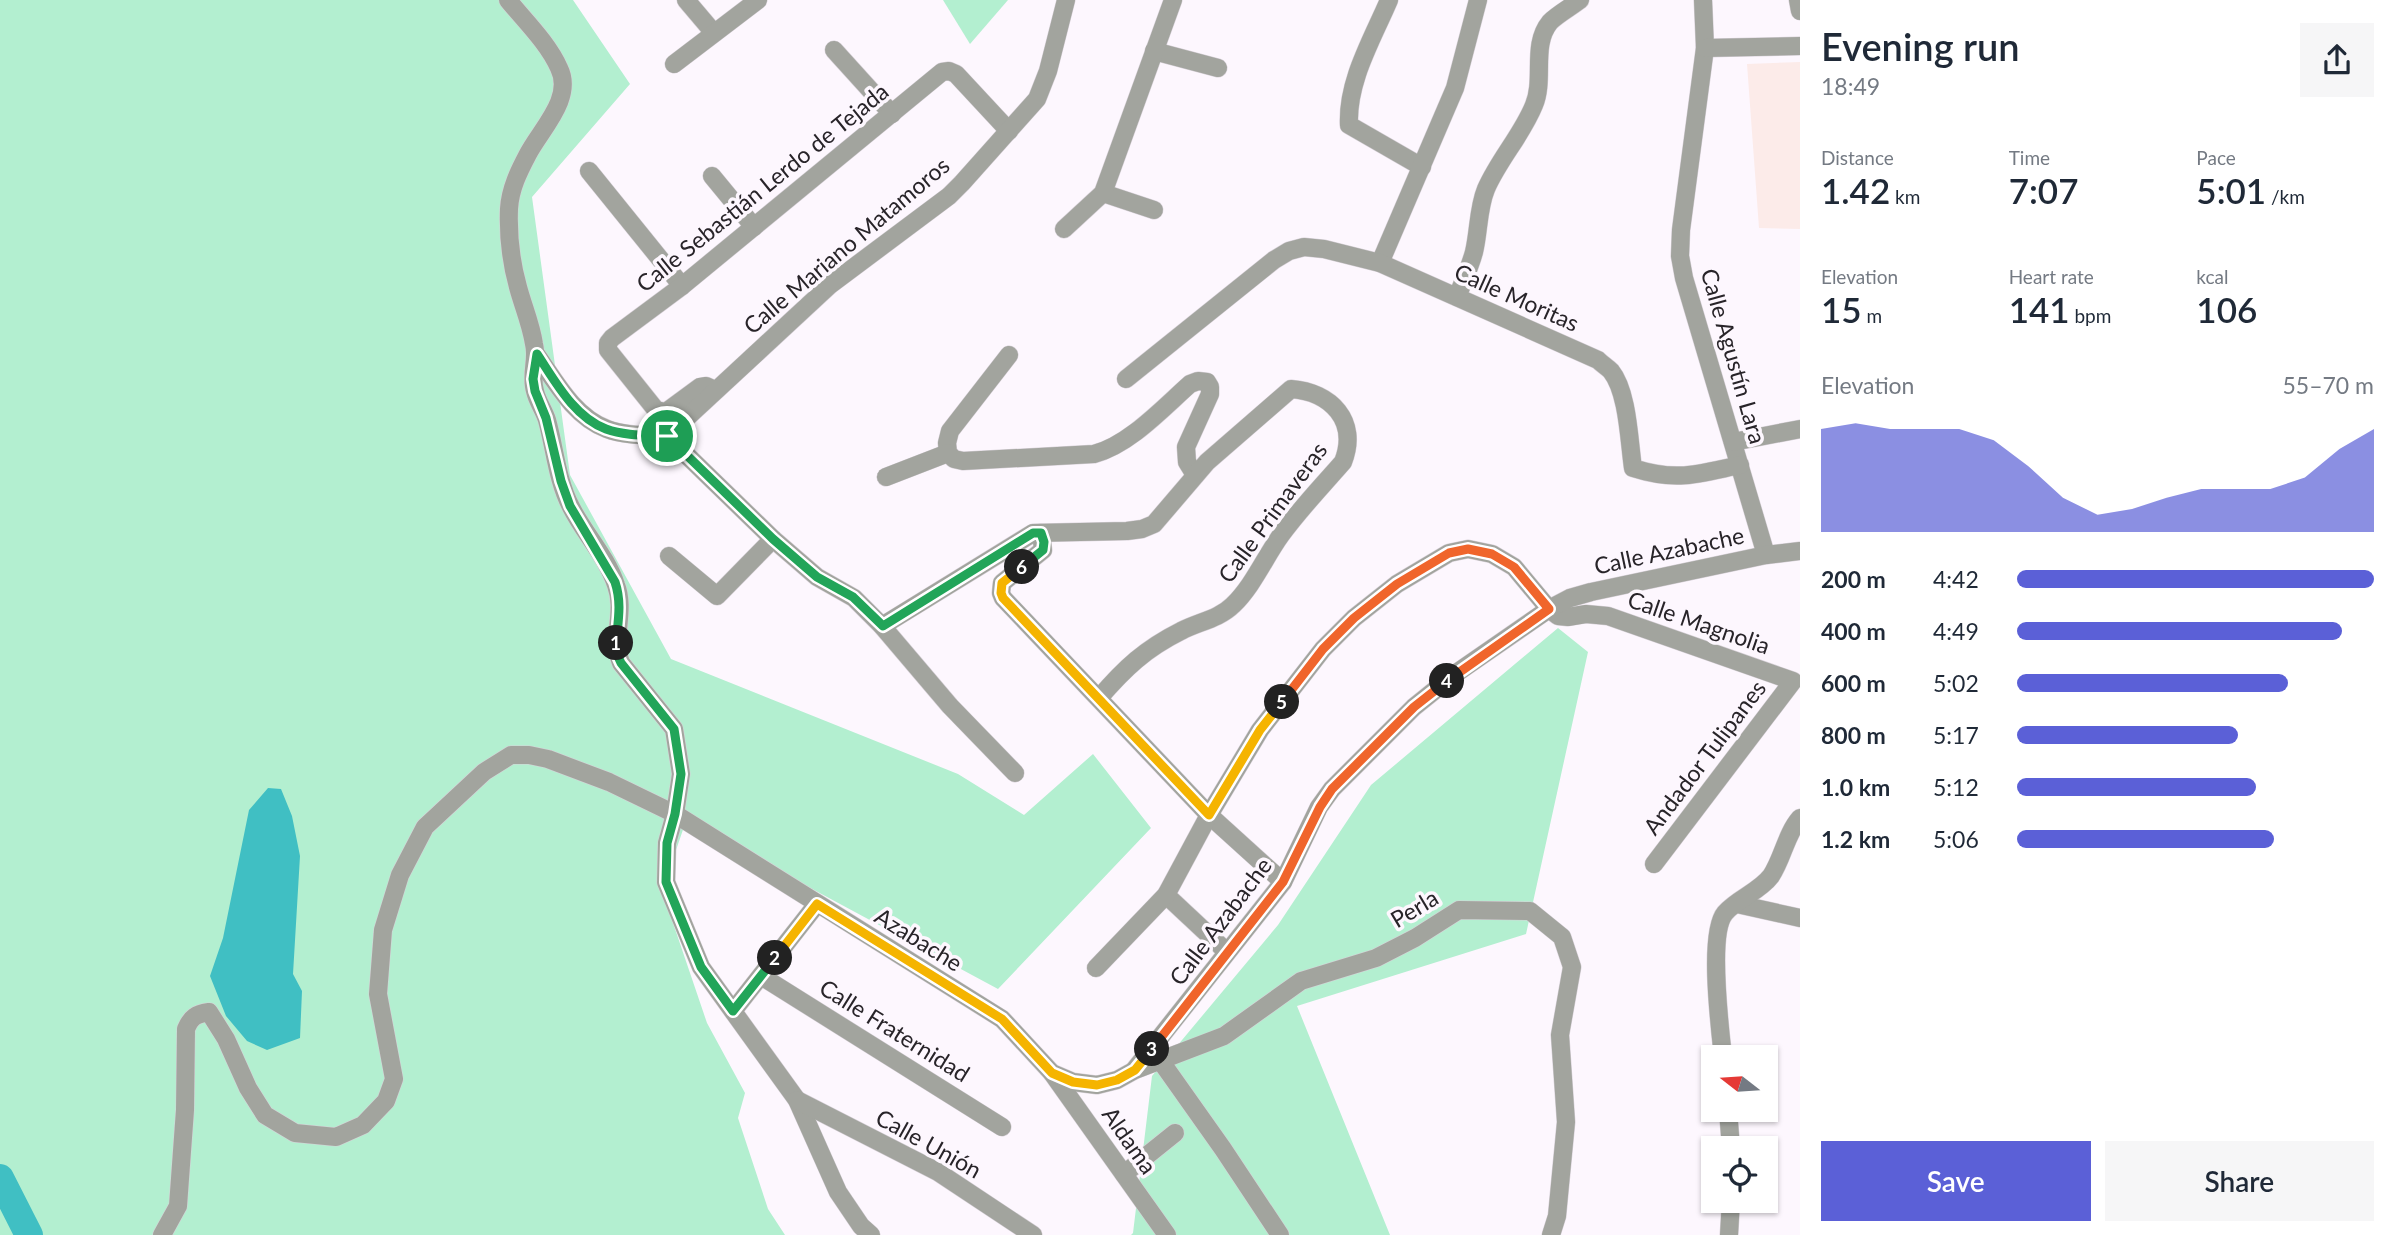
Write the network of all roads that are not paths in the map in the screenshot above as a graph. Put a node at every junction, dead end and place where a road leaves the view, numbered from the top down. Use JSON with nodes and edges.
{"nodes":[{"id":1,"x":508,"y":0,"type":"edge"},
{"id":2,"x":686,"y":0,"type":"edge"},
{"id":3,"x":758,"y":0,"type":"edge"},
{"id":4,"x":1066,"y":0,"type":"edge"},
{"id":5,"x":1173,"y":0,"type":"edge"},
{"id":6,"x":1389,"y":0,"type":"edge"},
{"id":7,"x":1478,"y":0,"type":"edge"},
{"id":8,"x":1580,"y":0,"type":"edge"},
{"id":9,"x":1703,"y":0,"type":"edge"},
{"id":10,"x":1798,"y":0,"type":"edge"},
{"id":11,"x":1800,"y":11,"type":"edge"},
{"id":12,"x":714,"y":33,"type":"junction"},
{"id":13,"x":1800,"y":46,"type":"edge"},
{"id":14,"x":1705,"y":48,"type":"junction"},
{"id":15,"x":834,"y":50,"type":"dead end"},
{"id":16,"x":1154,"y":51,"type":"junction"},
{"id":17,"x":674,"y":64,"type":"dead end"},
{"id":18,"x":1218,"y":68,"type":"dead end"},
{"id":19,"x":892,"y":114,"type":"junction"},
{"id":20,"x":1009,"y":131,"type":"junction"},
{"id":21,"x":1422,"y":167,"type":"junction"},
{"id":22,"x":589,"y":172,"type":"dead end"},
{"id":23,"x":712,"y":176,"type":"dead end"},
{"id":24,"x":1103,"y":193,"type":"junction"},
{"id":25,"x":1154,"y":210,"type":"dead end"},
{"id":26,"x":754,"y":227,"type":"junction"},
{"id":27,"x":1064,"y":229,"type":"dead end"},
{"id":28,"x":1380,"y":263,"type":"junction"},
{"id":29,"x":682,"y":286,"type":"junction"},
{"id":30,"x":1457,"y":297,"type":"junction"},
{"id":31,"x":537,"y":354,"type":"junction"},
{"id":32,"x":1009,"y":355,"type":"dead end"},
{"id":33,"x":1126,"y":379,"type":"dead end"},
{"id":34,"x":715,"y":390,"type":"junction"},
{"id":35,"x":1800,"y":429,"type":"edge"},
{"id":36,"x":667,"y":436,"type":"junction"},
{"id":37,"x":1732,"y":442,"type":"junction"},
{"id":38,"x":948,"y":453,"type":"junction"},
{"id":39,"x":1740,"y":465,"type":"junction"},
{"id":40,"x":1195,"y":475,"type":"junction"},
{"id":41,"x":886,"y":477,"type":"dead end"},
{"id":42,"x":1041,"y":533,"type":"junction"},
{"id":43,"x":773,"y":539,"type":"junction"},
{"id":44,"x":1800,"y":551,"type":"edge"},
{"id":45,"x":1766,"y":555,"type":"junction"},
{"id":46,"x":669,"y":556,"type":"dead end"},
{"id":47,"x":1549,"y":609,"type":"junction"},
{"id":48,"x":883,"y":626,"type":"junction"},
{"id":49,"x":1793,"y":681,"type":"joint"},
{"id":50,"x":1099,"y":698,"type":"junction"},
{"id":51,"x":1015,"y":773,"type":"dead end"},
{"id":52,"x":675,"y":814,"type":"junction"},
{"id":53,"x":1209,"y":815,"type":"junction"},
{"id":54,"x":1800,"y":818,"type":"edge"},
{"id":55,"x":1654,"y":864,"type":"dead end"},
{"id":56,"x":1283,"y":882,"type":"junction"},
{"id":57,"x":1166,"y":895,"type":"junction"},
{"id":58,"x":817,"y":904,"type":"junction"},
{"id":59,"x":1737,"y":904,"type":"junction"},
{"id":60,"x":1800,"y":918,"type":"edge"},
{"id":61,"x":1227,"y":953,"type":"junction"},
{"id":62,"x":1097,"y":968,"type":"dead end"},
{"id":63,"x":761,"y":976,"type":"junction"},
{"id":64,"x":733,"y":1011,"type":"junction"},
{"id":65,"x":1722,"y":1045,"type":"edge"},
{"id":66,"x":1160,"y":1060,"type":"junction"},
{"id":67,"x":1135,"y":1070,"type":"junction"},
{"id":68,"x":1052,"y":1073,"type":"junction"},
{"id":69,"x":797,"y":1100,"type":"junction"},
{"id":70,"x":1002,"y":1127,"type":"dead end"},
{"id":71,"x":1175,"y":1133,"type":"dead end"},
{"id":72,"x":1124,"y":1174,"type":"junction"},
{"id":73,"x":1730,"y":1213,"type":"edge"},
{"id":74,"x":162,"y":1235,"type":"edge"},
{"id":75,"x":870,"y":1235,"type":"edge"},
{"id":76,"x":1033,"y":1235,"type":"edge"},
{"id":77,"x":1167,"y":1235,"type":"edge"},
{"id":78,"x":1280,"y":1235,"type":"edge"},
{"id":79,"x":1551,"y":1235,"type":"edge"},
{"id":80,"x":1728,"y":1235,"type":"edge"}],
"edges":[{"from":1,"to":31,"type":"street"},
{"from":2,"to":12,"type":"street"},
{"from":3,"to":12,"type":"street"},
{"from":4,"to":20,"type":"street","name":"Calle Mariano Matamoros"},
{"from":5,"to":16,"type":"street"},
{"from":6,"to":21,"type":"street"},
{"from":7,"to":21,"type":"street"},
{"from":8,"to":30,"type":"street"},
{"from":9,"to":14,"type":"street","name":"Calle Agustín Lara"},
{"from":10,"to":11,"type":"street"},
{"from":12,"to":17,"type":"street"},
{"from":13,"to":14,"type":"street"},
{"from":14,"to":37,"type":"street","name":"Calle Agustín Lara"},
{"from":15,"to":19,"type":"street"},
{"from":16,"to":18,"type":"street"},
{"from":16,"to":24,"type":"street"},
{"from":19,"to":20,"type":"street","name":"Calle Sebastián Lerdo de Tejada"},
{"from":19,"to":26,"type":"street","name":"Calle Sebastián Lerdo de Tejada"},
{"from":20,"to":34,"type":"street","name":"Calle Mariano Matamoros"},
{"from":21,"to":28,"type":"street"},
{"from":22,"to":29,"type":"street"},
{"from":23,"to":26,"type":"street"},
{"from":24,"to":25,"type":"street"},
{"from":24,"to":27,"type":"street"},
{"from":26,"to":29,"type":"street","name":"Calle Sebastián Lerdo de Tejada"},
{"from":28,"to":30,"type":"street","name":"Calle Moritas"},
{"from":28,"to":33,"type":"street","name":"Calle Moritas"},
{"from":29,"to":34,"type":"street","name":"Calle Sebastián Lerdo de Tejada"},
{"from":30,"to":39,"type":"street","name":"Calle Moritas"},
{"from":31,"to":36,"type":"street"},
{"from":31,"to":52,"type":"street"},
{"from":32,"to":38,"type":"street"},
{"from":34,"to":36,"type":"street","name":"Calle Mariano Matamoros"},
{"from":35,"to":37,"type":"street"},
{"from":36,"to":43,"type":"street"},
{"from":37,"to":39,"type":"street","name":"Calle Agustín Lara"},
{"from":38,"to":40,"type":"street"},
{"from":38,"to":41,"type":"street"},
{"from":39,"to":45,"type":"street","name":"Calle Agustín Lara"},
{"from":40,"to":42,"type":"street","name":"Calle Primaveras"},
{"from":40,"to":50,"type":"street","name":"Calle Primaveras"},
{"from":42,"to":48,"type":"street","name":"Calle Primaveras"},
{"from":42,"to":50,"type":"street"},
{"from":43,"to":46,"type":"street"},
{"from":43,"to":48,"type":"street"},
{"from":44,"to":45,"type":"street","name":"Calle Azabache"},
{"from":45,"to":47,"type":"street","name":"Calle Azabache"},
{"from":47,"to":49,"type":"street","name":"Calle Magnolia"},
{"from":47,"to":53,"type":"street"},
{"from":47,"to":56,"type":"street","name":"Calle Azabache"},
{"from":48,"to":51,"type":"street"},
{"from":49,"to":55,"type":"street","name":"Andador Tulipanes"},
{"from":50,"to":53,"type":"street"},
{"from":52,"to":58,"type":"street","name":"Azabache"},
{"from":52,"to":64,"type":"street"},
{"from":52,"to":74,"type":"street","name":"Azabache"},
{"from":53,"to":56,"type":"street"},
{"from":53,"to":57,"type":"street"},
{"from":54,"to":59,"type":"street"},
{"from":56,"to":61,"type":"street","name":"Calle Azabache"},
{"from":57,"to":61,"type":"street"},
{"from":57,"to":62,"type":"street"},
{"from":58,"to":63,"type":"street"},
{"from":58,"to":68,"type":"street","name":"Azabache"},
{"from":59,"to":60,"type":"street"},
{"from":59,"to":65,"type":"street"},
{"from":61,"to":67,"type":"street","name":"Calle Azabache"},
{"from":63,"to":64,"type":"street"},
{"from":63,"to":70,"type":"street","name":"Calle Fraternidad"},
{"from":64,"to":69,"type":"street"},
{"from":66,"to":67,"type":"street","name":"Perla"},
{"from":66,"to":78,"type":"street"},
{"from":66,"to":79,"type":"street","name":"Perla"},
{"from":67,"to":68,"type":"street","name":"Azabache"},
{"from":68,"to":72,"type":"street","name":"Aldama"},
{"from":69,"to":75,"type":"street"},
{"from":69,"to":76,"type":"street","name":"Calle Unión"},
{"from":71,"to":72,"type":"street"},
{"from":72,"to":77,"type":"street","name":"Aldama"},
{"from":73,"to":80,"type":"street"}]}
